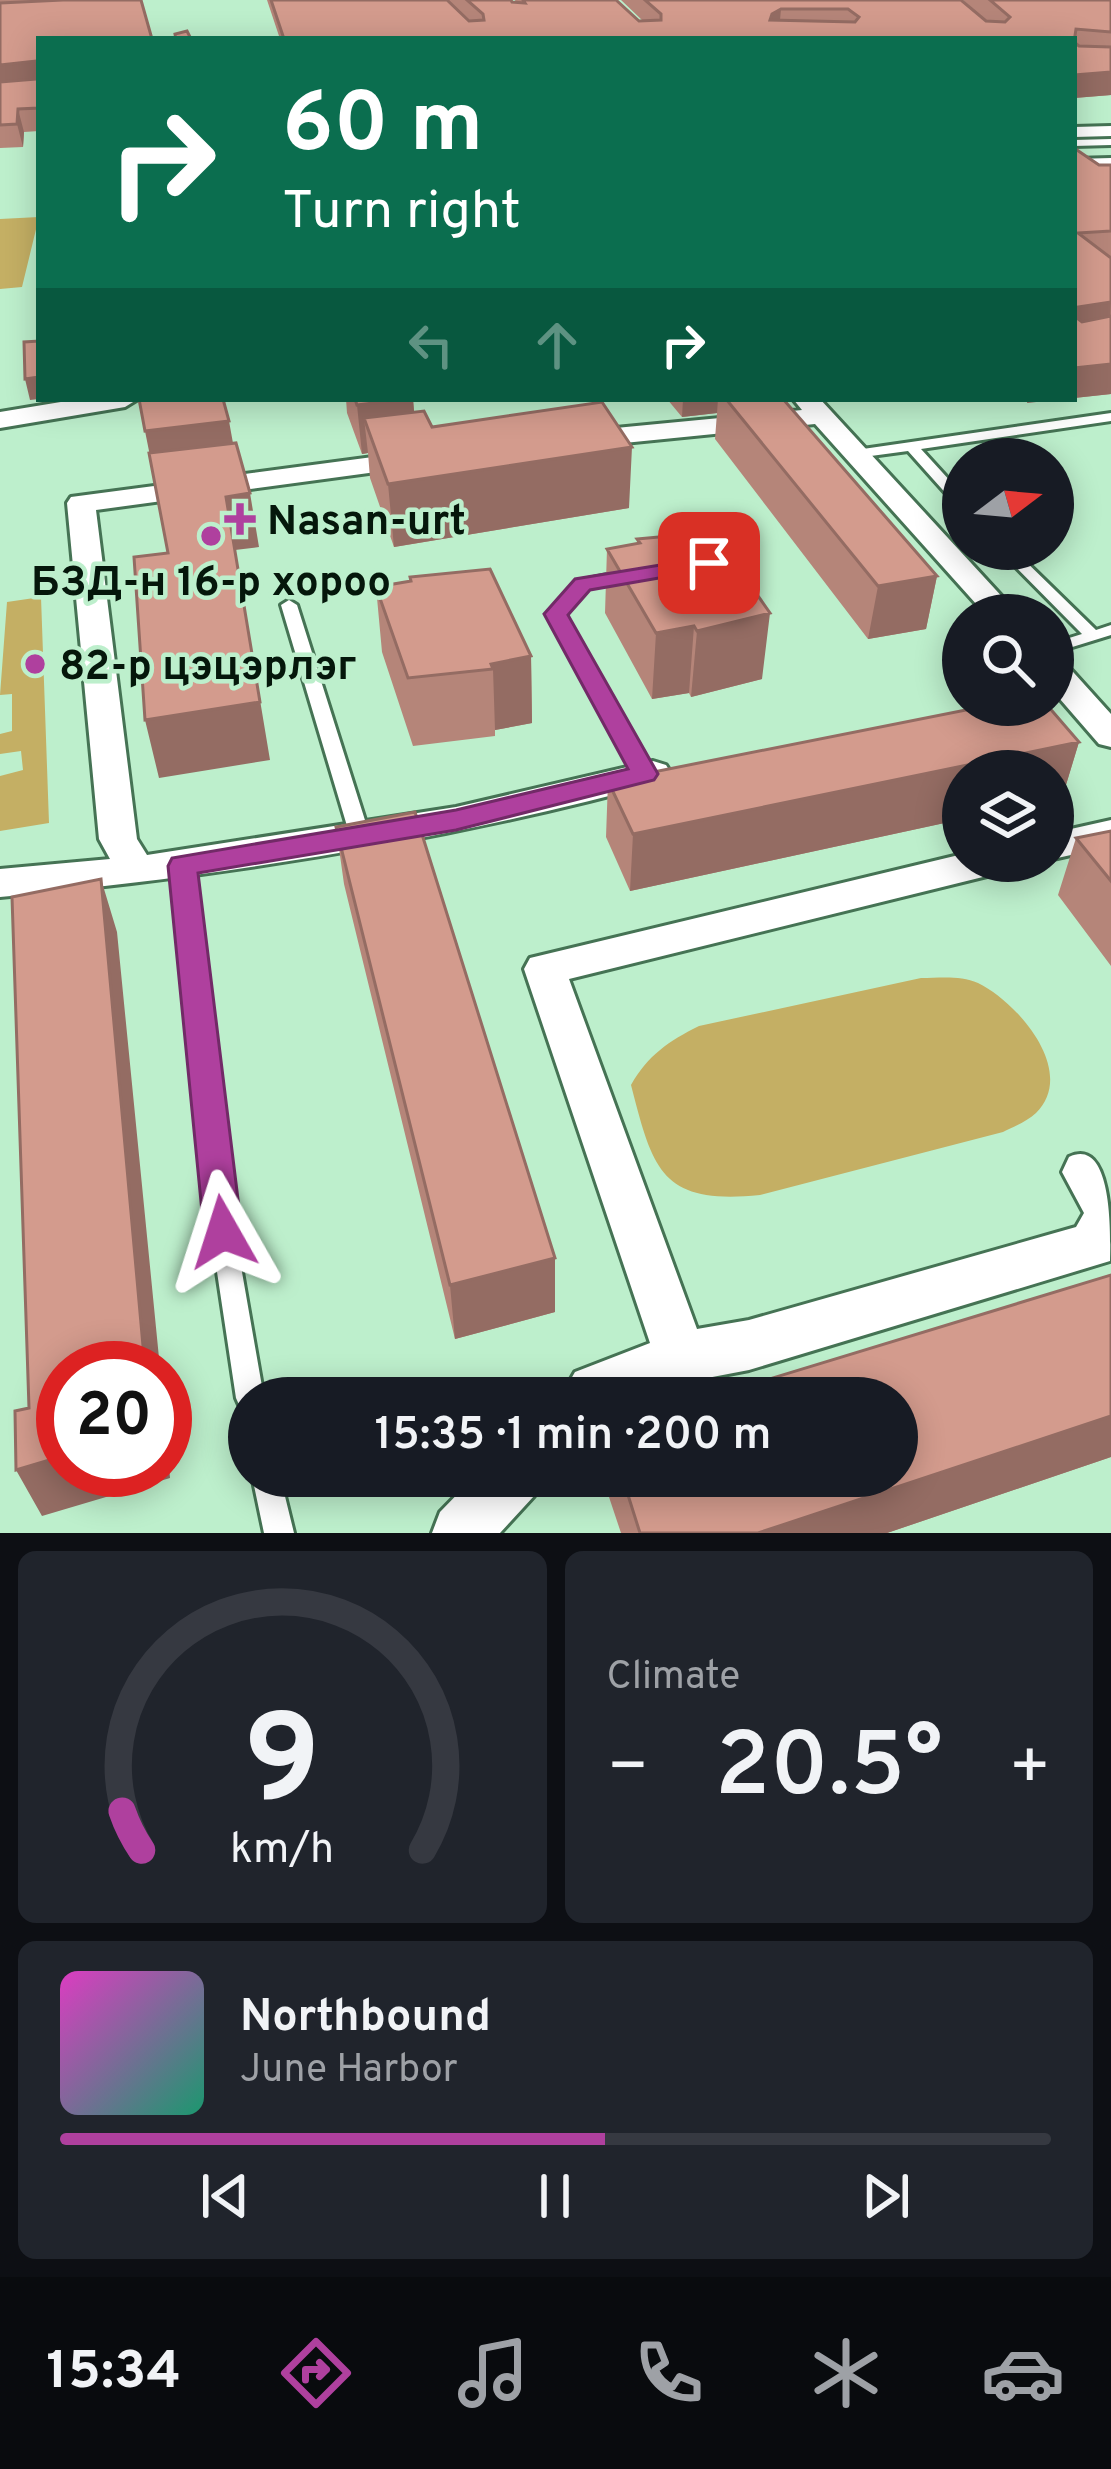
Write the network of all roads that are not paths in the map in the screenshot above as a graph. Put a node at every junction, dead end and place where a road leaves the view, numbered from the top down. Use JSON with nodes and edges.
{"nodes":[{"id":1,"x":1111,"y":131,"type":"edge"},
{"id":2,"x":1077,"y":132,"type":"edge"},
{"id":3,"x":1111,"y":142,"type":"edge"},
{"id":4,"x":1077,"y":143,"type":"edge"},
{"id":5,"x":1111,"y":161,"type":"edge"},
{"id":6,"x":1077,"y":162,"type":"edge"},
{"id":7,"x":107,"y":402,"type":"edge"},
{"id":8,"x":814,"y":407,"type":"edge"},
{"id":9,"x":1111,"y":417,"type":"edge"},
{"id":10,"x":0,"y":420,"type":"edge"},
{"id":11,"x":539,"y":444,"type":"edge"},
{"id":12,"x":910,"y":446,"type":"junction"},
{"id":13,"x":856,"y":454,"type":"junction"},
{"id":14,"x":438,"y":456,"type":"edge"},
{"id":15,"x":942,"y":481,"type":"edge"},
{"id":16,"x":1029,"y":570,"type":"edge"},
{"id":17,"x":643,"y":574,"type":"edge"},
{"id":18,"x":984,"y":594,"type":"edge"},
{"id":19,"x":289,"y":605,"type":"dead end"},
{"id":20,"x":1102,"y":633,"type":"edge"},
{"id":21,"x":1074,"y":698,"type":"edge"},
{"id":22,"x":1111,"y":736,"type":"edge"},
{"id":23,"x":690,"y":769,"type":"edge"},
{"id":24,"x":644,"y":774,"type":"junction"},
{"id":25,"x":1111,"y":833,"type":"edge"},
{"id":26,"x":360,"y":836,"type":"junction"},
{"id":27,"x":1074,"y":841,"type":"edge"},
{"id":28,"x":183,"y":866,"type":"junction"},
{"id":29,"x":137,"y":871,"type":"junction"},
{"id":30,"x":942,"y":873,"type":"edge"},
{"id":31,"x":0,"y":883,"type":"edge"},
{"id":32,"x":1086,"y":1172,"type":"dead end"},
{"id":33,"x":681,"y":1357,"type":"junction"},
{"id":34,"x":247,"y":1377,"type":"edge"},
{"id":35,"x":628,"y":1377,"type":"edge"},
{"id":36,"x":271,"y":1497,"type":"edge"},
{"id":37,"x":494,"y":1497,"type":"edge"},
{"id":38,"x":279,"y":1533,"type":"edge"},
{"id":39,"x":461,"y":1533,"type":"edge"}],
"edges":[{"from":1,"to":2,"type":"street"},
{"from":3,"to":4,"type":"lane"},
{"from":5,"to":6,"type":"lane"},
{"from":7,"to":10,"type":"street"},
{"from":8,"to":11,"type":"street"},
{"from":8,"to":13,"type":"street"},
{"from":9,"to":12,"type":"lane"},
{"from":12,"to":13,"type":"lane"},
{"from":12,"to":15,"type":"lane"},
{"from":13,"to":18,"type":"street"},
{"from":14,"to":29,"type":"street"},
{"from":16,"to":20,"type":"lane"},
{"from":17,"to":24,"type":"lane"},
{"from":19,"to":26,"type":"lane"},
{"from":21,"to":22,"type":"street"},
{"from":23,"to":24,"type":"street"},
{"from":24,"to":26,"type":"street"},
{"from":25,"to":27,"type":"street"},
{"from":26,"to":28,"type":"street"},
{"from":28,"to":29,"type":"street"},
{"from":28,"to":34,"type":"lane"},
{"from":29,"to":31,"type":"street"},
{"from":30,"to":33,"type":"street"},
{"from":32,"to":33,"type":"street"},
{"from":33,"to":35,"type":"street"},
{"from":36,"to":38,"type":"lane"},
{"from":37,"to":39,"type":"street"}]}
